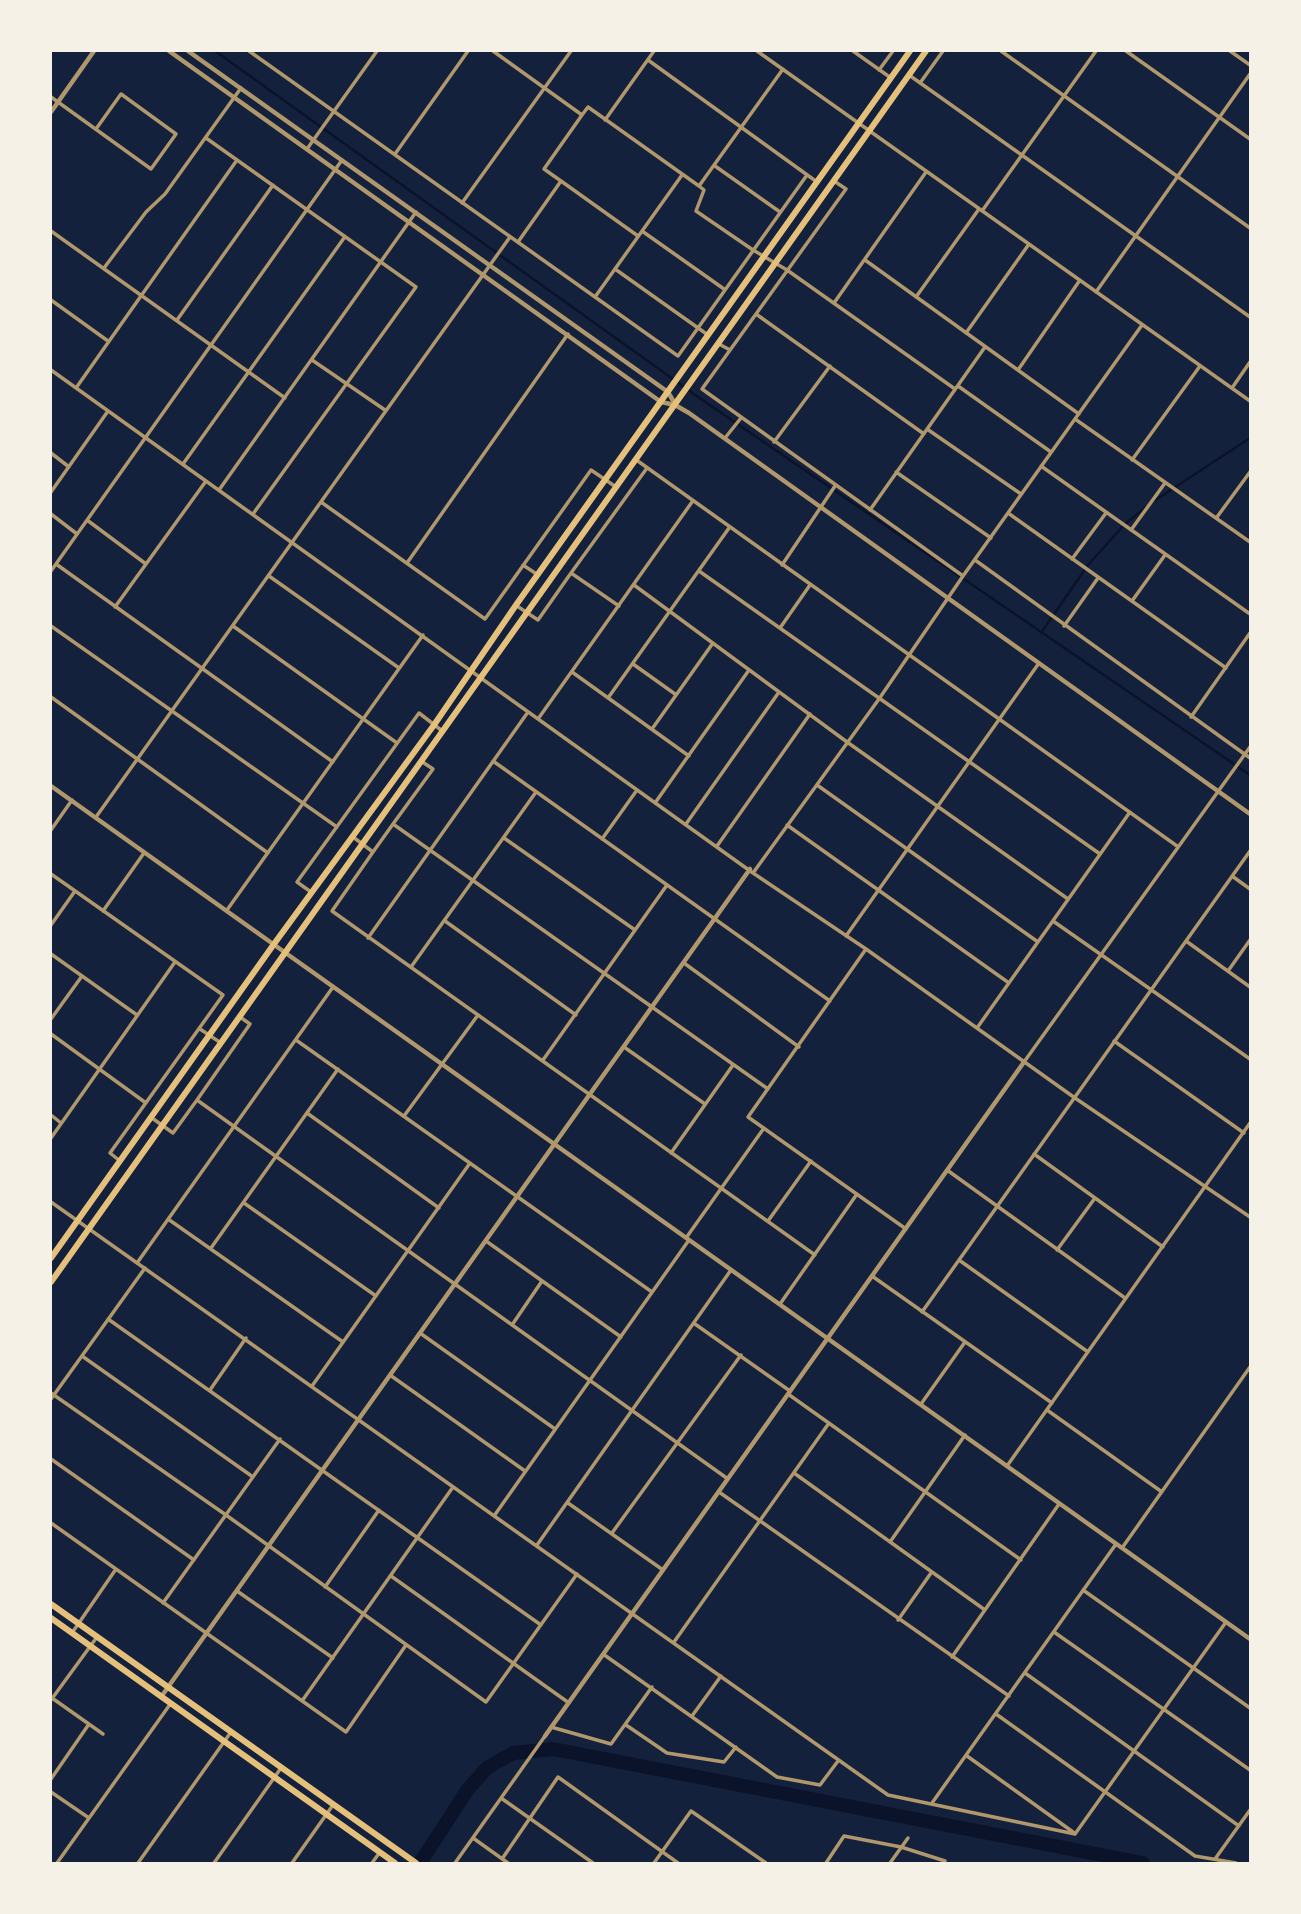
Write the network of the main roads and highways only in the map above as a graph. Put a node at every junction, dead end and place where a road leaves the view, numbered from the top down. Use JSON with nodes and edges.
{"nodes":[{"id":1,"x":910,"y":51,"type":"edge"},
{"id":2,"x":926,"y":51,"type":"edge"},
{"id":3,"x":51,"y":1258,"type":"edge"},
{"id":4,"x":51,"y":1282,"type":"edge"},
{"id":5,"x":51,"y":1604,"type":"edge"},
{"id":6,"x":51,"y":1618,"type":"edge"},
{"id":7,"x":415,"y":1862,"type":"edge"},
{"id":8,"x":395,"y":1863,"type":"edge"}],
"edges":[{"from":1,"to":3,"type":"main road"},
{"from":2,"to":4,"type":"main road"},
{"from":5,"to":7,"type":"main road"},
{"from":6,"to":8,"type":"main road"}]}
